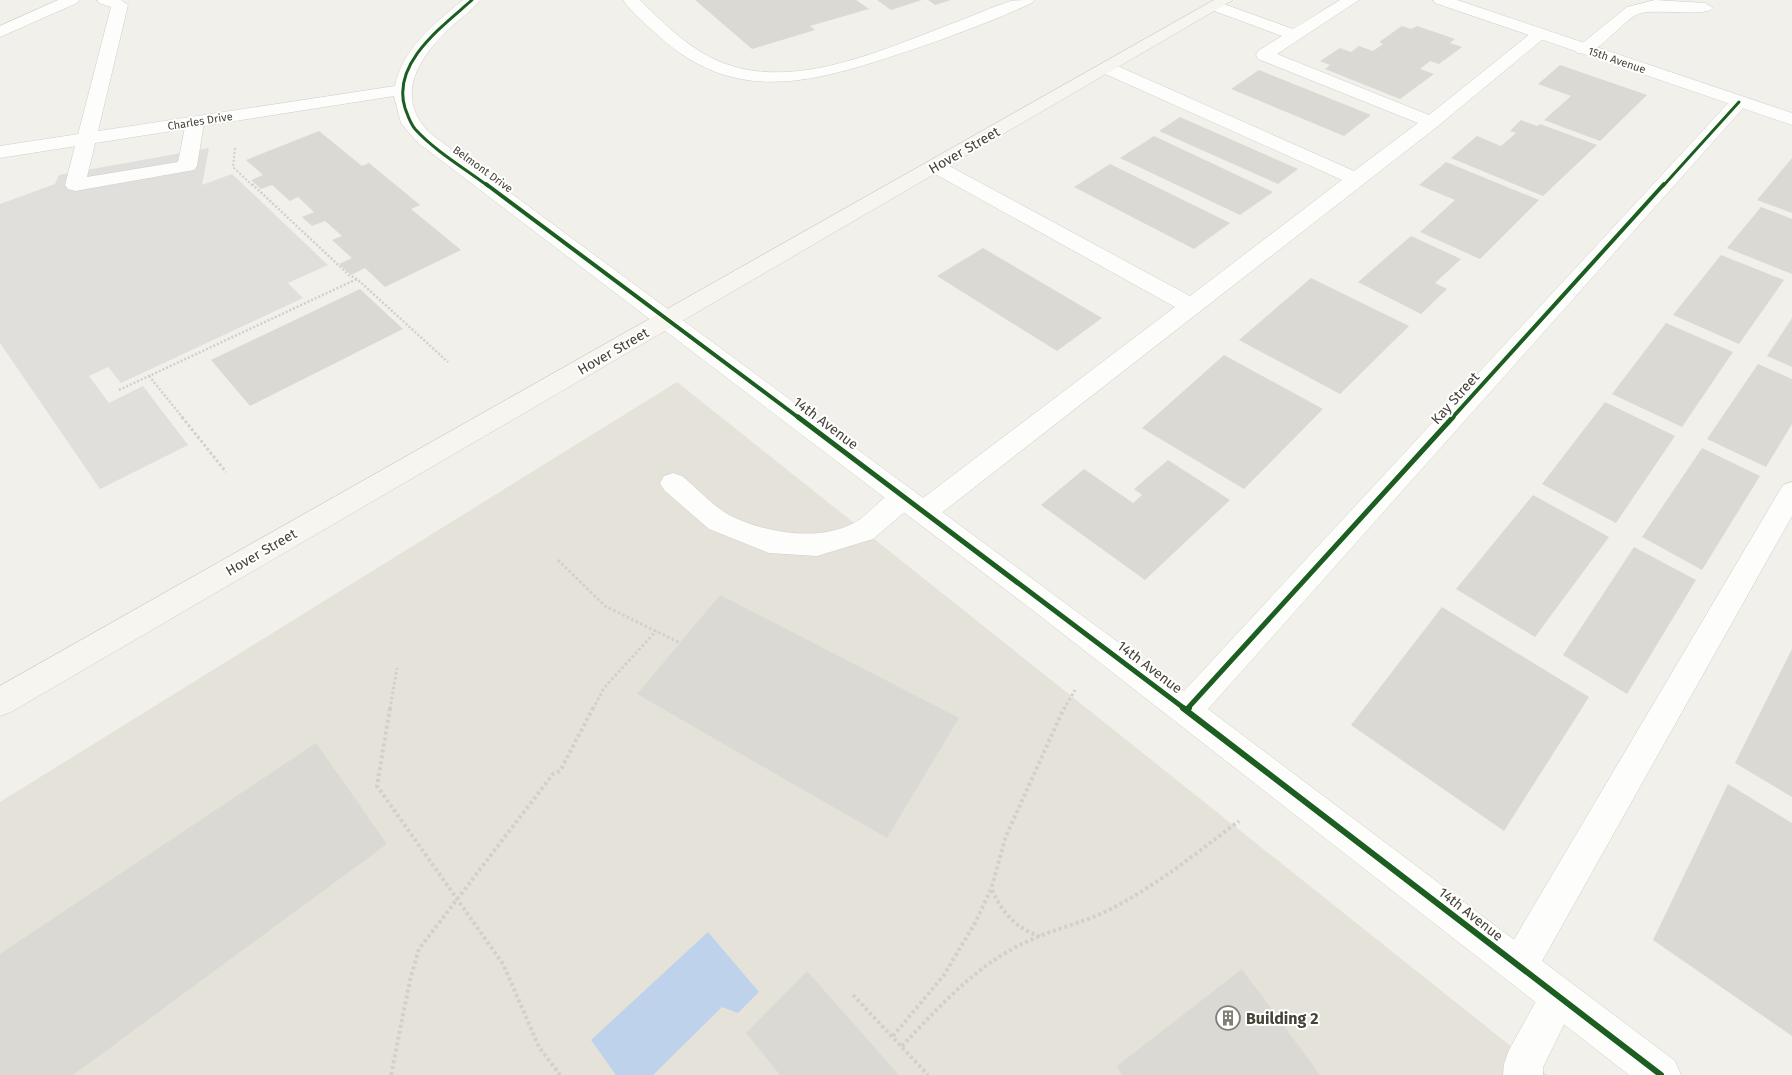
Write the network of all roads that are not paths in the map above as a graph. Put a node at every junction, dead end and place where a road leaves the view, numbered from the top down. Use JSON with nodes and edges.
{"nodes":[{"id":1,"x":71,"y":0,"type":"edge"},
{"id":2,"x":105,"y":0,"type":"edge"},
{"id":3,"x":472,"y":0,"type":"edge"},
{"id":4,"x":631,"y":0,"type":"edge"},
{"id":5,"x":1026,"y":0,"type":"edge"},
{"id":6,"x":1350,"y":0,"type":"edge"},
{"id":7,"x":1441,"y":0,"type":"edge"},
{"id":8,"x":1220,"y":3,"type":"edge"},
{"id":9,"x":1705,"y":8,"type":"dead end"},
{"id":10,"x":0,"y":32,"type":"edge"},
{"id":11,"x":1541,"y":34,"type":"junction"},
{"id":12,"x":1294,"y":35,"type":"junction"},
{"id":13,"x":1584,"y":48,"type":"junction"},
{"id":14,"x":1107,"y":68,"type":"junction"},
{"id":15,"x":401,"y":90,"type":"junction"},
{"id":16,"x":1739,"y":102,"type":"junction"},
{"id":17,"x":1792,"y":119,"type":"edge"},
{"id":18,"x":195,"y":122,"type":"junction"},
{"id":19,"x":1431,"y":122,"type":"junction"},
{"id":20,"x":85,"y":139,"type":"junction"},
{"id":21,"x":0,"y":152,"type":"edge"},
{"id":22,"x":935,"y":166,"type":"junction"},
{"id":23,"x":1355,"y":179,"type":"junction"},
{"id":24,"x":1191,"y":306,"type":"junction"},
{"id":25,"x":669,"y":319,"type":"junction"},
{"id":26,"x":673,"y":483,"type":"dead end"},
{"id":27,"x":1792,"y":492,"type":"edge"},
{"id":28,"x":915,"y":504,"type":"junction"},
{"id":29,"x":0,"y":702,"type":"edge"},
{"id":30,"x":1187,"y":710,"type":"junction"},
{"id":31,"x":1519,"y":966,"type":"junction"},
{"id":32,"x":1560,"y":996,"type":"junction"},
{"id":33,"x":1523,"y":1075,"type":"edge"},
{"id":34,"x":1661,"y":1075,"type":"edge"}],
"edges":[{"from":1,"to":10,"type":"street"},
{"from":2,"to":20,"type":"street"},
{"from":3,"to":15,"type":"street"},
{"from":4,"to":5,"type":"street"},
{"from":6,"to":12,"type":"street"},
{"from":7,"to":11,"type":"street","name":"15th Avenue"},
{"from":8,"to":12,"type":"street"},
{"from":8,"to":14,"type":"main road","name":"Hover Street"},
{"from":9,"to":13,"type":"street"},
{"from":11,"to":13,"type":"street","name":"15th Avenue"},
{"from":11,"to":19,"type":"street"},
{"from":12,"to":19,"type":"street"},
{"from":13,"to":16,"type":"street","name":"15th Avenue"},
{"from":14,"to":22,"type":"main road","name":"Hover Street"},
{"from":14,"to":23,"type":"street"},
{"from":15,"to":18,"type":"street","name":"Charles Drive"},
{"from":15,"to":25,"type":"street","name":"Belmont Drive"},
{"from":16,"to":17,"type":"street","name":"15th Avenue"},
{"from":16,"to":30,"type":"street","name":"Kay Street"},
{"from":18,"to":20,"type":"street","name":"Charles Drive"},
{"from":18,"to":20,"type":"street"},
{"from":19,"to":23,"type":"street"},
{"from":20,"to":21,"type":"street","name":"Charles Drive"},
{"from":22,"to":24,"type":"street"},
{"from":22,"to":25,"type":"main road","name":"Hover Street"},
{"from":23,"to":24,"type":"street"},
{"from":24,"to":28,"type":"street"},
{"from":25,"to":28,"type":"street","name":"14th Avenue"},
{"from":25,"to":29,"type":"main road","name":"Hover Street"},
{"from":26,"to":28,"type":"street"},
{"from":27,"to":31,"type":"street"},
{"from":28,"to":30,"type":"street","name":"14th Avenue"},
{"from":30,"to":31,"type":"street","name":"14th Avenue"},
{"from":31,"to":32,"type":"street","name":"14th Avenue"},
{"from":32,"to":33,"type":"street"},
{"from":32,"to":34,"type":"street","name":"14th Avenue"}]}
